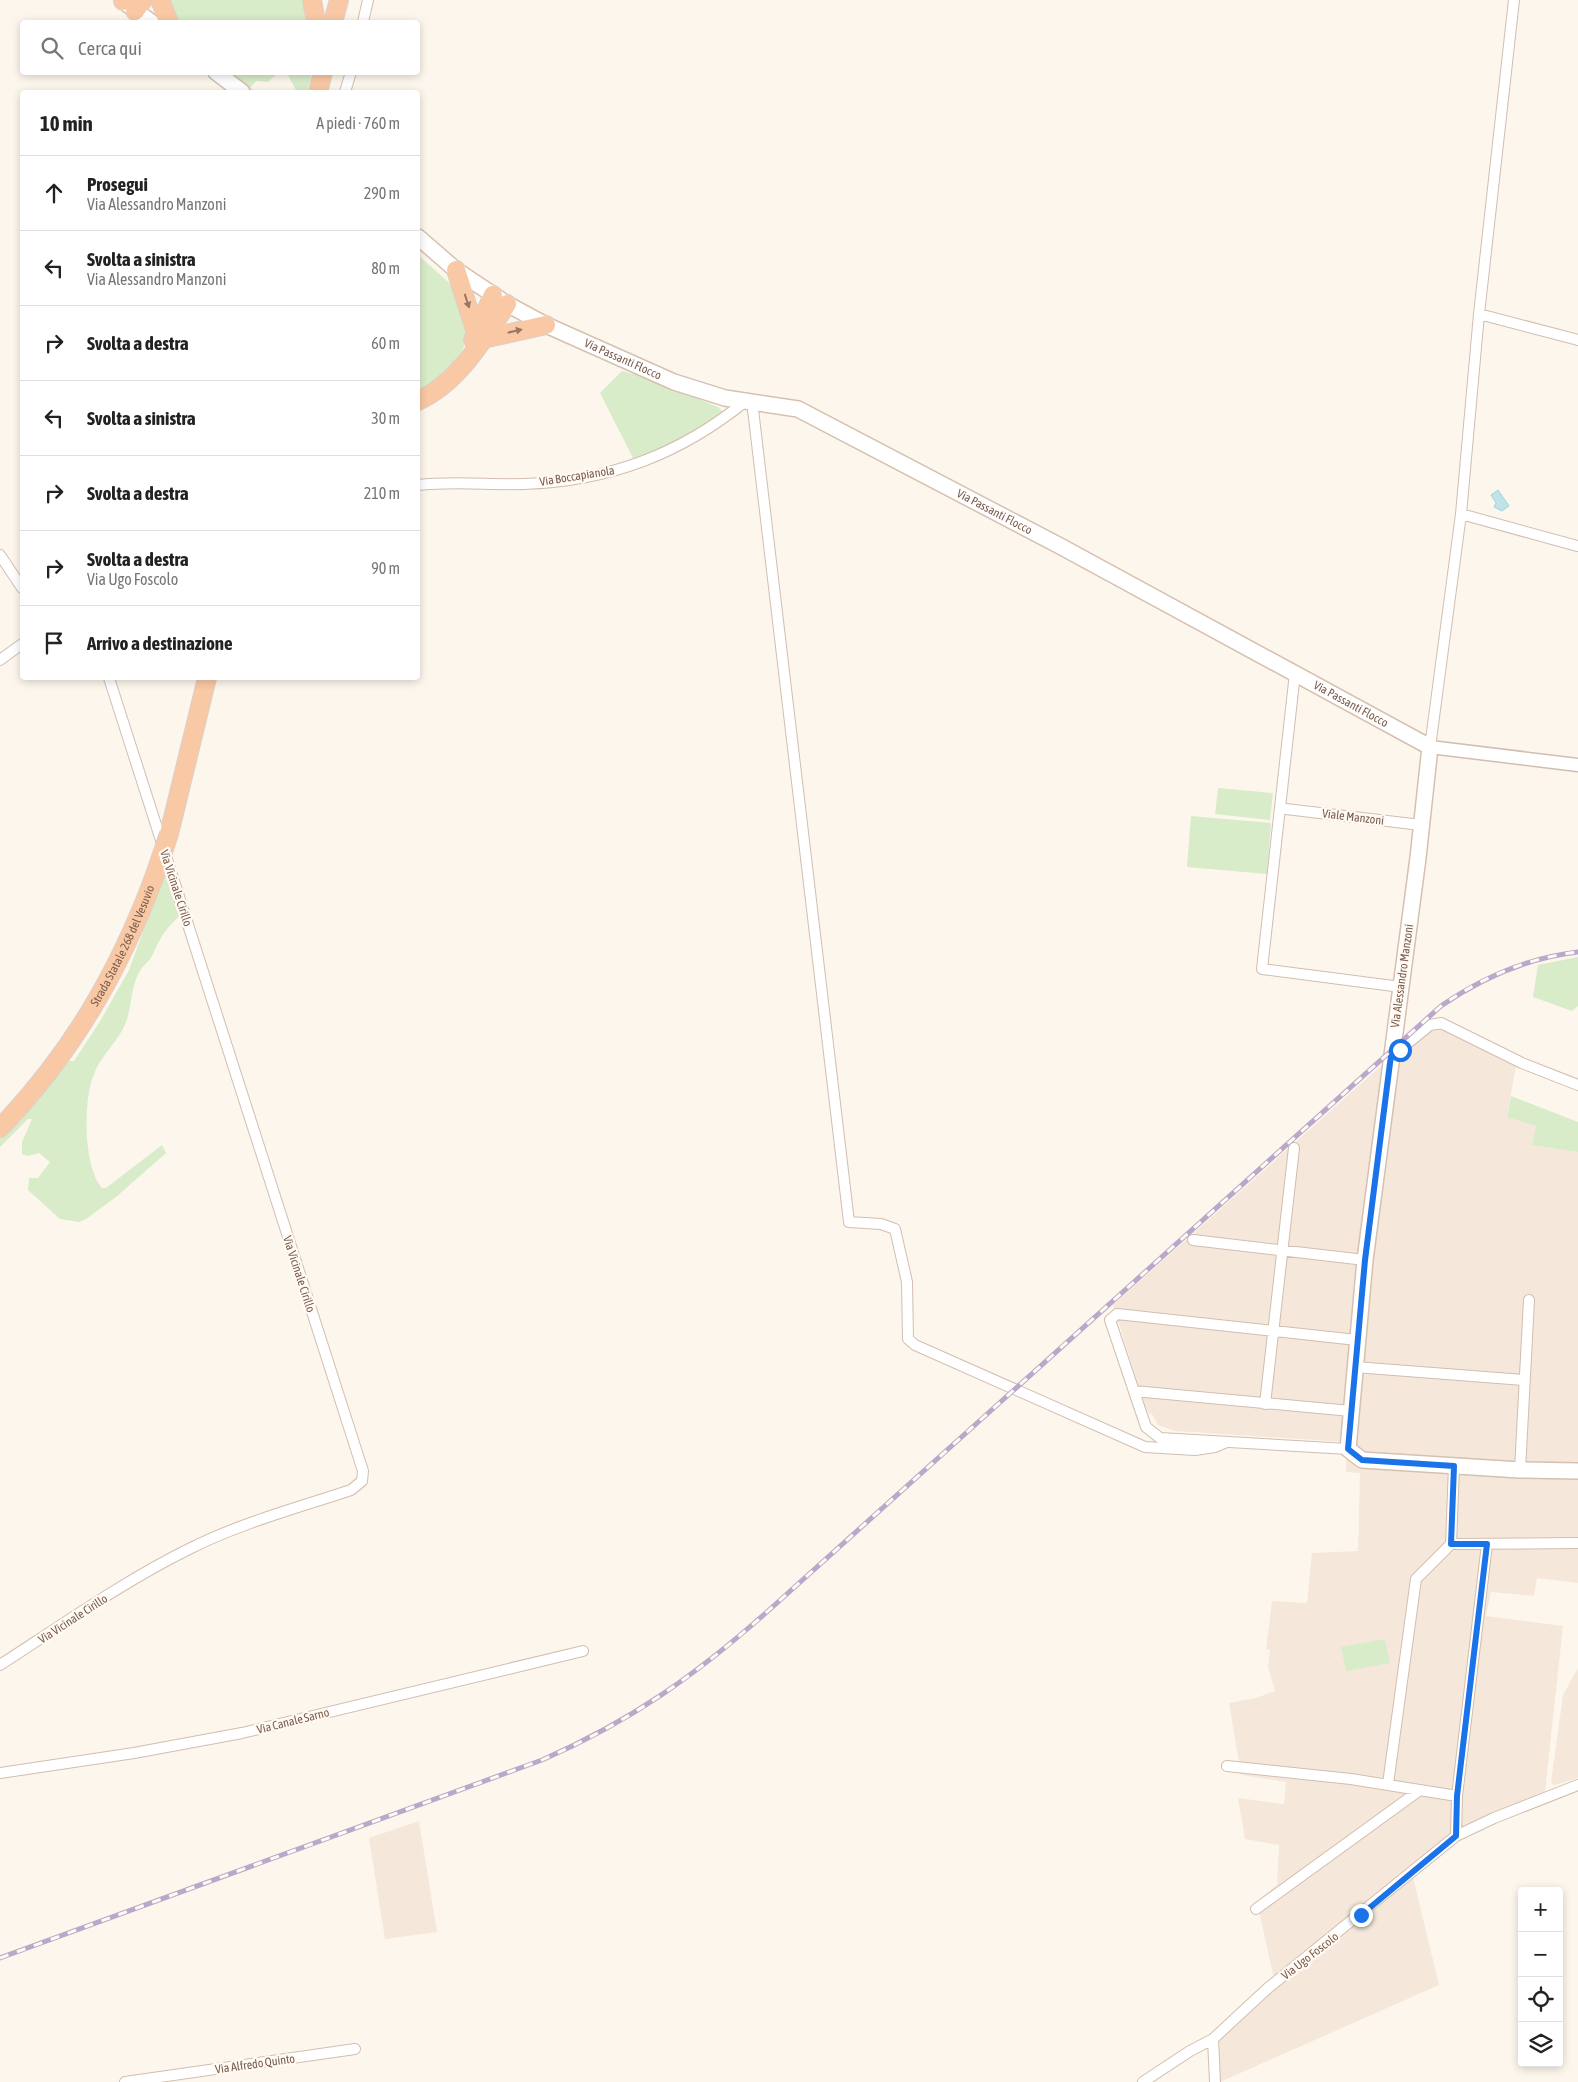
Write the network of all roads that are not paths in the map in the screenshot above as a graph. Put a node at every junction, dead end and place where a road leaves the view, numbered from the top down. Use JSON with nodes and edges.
{"nodes":[{"id":1,"x":160,"y":0,"type":"edge"},
{"id":2,"x":312,"y":0,"type":"edge"},
{"id":3,"x":339,"y":0,"type":"edge"},
{"id":4,"x":368,"y":0,"type":"edge"},
{"id":5,"x":1514,"y":0,"type":"edge"},
{"id":6,"x":129,"y":2,"type":"edge"},
{"id":7,"x":149,"y":20,"type":"edge"},
{"id":8,"x":168,"y":20,"type":"edge"},
{"id":9,"x":316,"y":20,"type":"edge"},
{"id":10,"x":334,"y":20,"type":"edge"},
{"id":11,"x":363,"y":20,"type":"edge"},
{"id":12,"x":220,"y":75,"type":"edge"},
{"id":13,"x":316,"y":75,"type":"edge"},
{"id":14,"x":322,"y":75,"type":"edge"},
{"id":15,"x":349,"y":75,"type":"edge"},
{"id":16,"x":239,"y":90,"type":"edge"},
{"id":17,"x":318,"y":90,"type":"edge"},
{"id":18,"x":318,"y":90,"type":"edge"},
{"id":19,"x":346,"y":90,"type":"edge"},
{"id":20,"x":420,"y":239,"type":"edge"},
{"id":21,"x":456,"y":270,"type":"junction"},
{"id":22,"x":500,"y":300,"type":"junction"},
{"id":23,"x":1480,"y":314,"type":"junction"},
{"id":24,"x":546,"y":325,"type":"junction"},
{"id":25,"x":480,"y":336,"type":"junction"},
{"id":26,"x":1578,"y":340,"type":"edge"},
{"id":27,"x":420,"y":400,"type":"edge"},
{"id":28,"x":749,"y":401,"type":"junction"},
{"id":29,"x":420,"y":485,"type":"edge"},
{"id":30,"x":1461,"y":514,"type":"junction"},
{"id":31,"x":1577,"y":546,"type":"edge"},
{"id":32,"x":0,"y":555,"type":"edge"},
{"id":33,"x":20,"y":585,"type":"edge"},
{"id":34,"x":20,"y":645,"type":"edge"},
{"id":35,"x":0,"y":660,"type":"edge"},
{"id":36,"x":1295,"y":673,"type":"junction"},
{"id":37,"x":110,"y":680,"type":"edge"},
{"id":38,"x":207,"y":680,"type":"edge"},
{"id":39,"x":1430,"y":747,"type":"junction"},
{"id":40,"x":1578,"y":765,"type":"edge"},
{"id":41,"x":1286,"y":809,"type":"dead end"},
{"id":42,"x":1420,"y":825,"type":"junction"},
{"id":43,"x":1401,"y":987,"type":"junction"},
{"id":44,"x":1391,"y":1057,"type":"junction"},
{"id":45,"x":1578,"y":1085,"type":"edge"},
{"id":46,"x":0,"y":1128,"type":"edge"},
{"id":47,"x":1294,"y":1148,"type":"dead end"},
{"id":48,"x":1193,"y":1240,"type":"dead end"},
{"id":49,"x":1281,"y":1251,"type":"junction"},
{"id":50,"x":1365,"y":1260,"type":"junction"},
{"id":51,"x":1529,"y":1300,"type":"dead end"},
{"id":52,"x":1273,"y":1332,"type":"junction"},
{"id":53,"x":1357,"y":1340,"type":"junction"},
{"id":54,"x":1355,"y":1368,"type":"junction"},
{"id":55,"x":1524,"y":1380,"type":"junction"},
{"id":56,"x":1134,"y":1391,"type":"junction"},
{"id":57,"x":1265,"y":1404,"type":"junction"},
{"id":58,"x":1352,"y":1411,"type":"junction"},
{"id":59,"x":1227,"y":1442,"type":"junction"},
{"id":60,"x":1348,"y":1449,"type":"junction"},
{"id":61,"x":1454,"y":1466,"type":"junction"},
{"id":62,"x":1520,"y":1470,"type":"junction"},
{"id":63,"x":1578,"y":1471,"type":"edge"},
{"id":64,"x":1578,"y":1543,"type":"edge"},
{"id":65,"x":1451,"y":1544,"type":"junction"},
{"id":66,"x":1487,"y":1544,"type":"junction"},
{"id":67,"x":583,"y":1651,"type":"dead end"},
{"id":68,"x":0,"y":1665,"type":"edge"},
{"id":69,"x":1227,"y":1766,"type":"dead end"},
{"id":70,"x":0,"y":1773,"type":"edge"},
{"id":71,"x":1388,"y":1784,"type":"junction"},
{"id":72,"x":1578,"y":1785,"type":"edge"},
{"id":73,"x":1420,"y":1790,"type":"junction"},
{"id":74,"x":1457,"y":1796,"type":"junction"},
{"id":75,"x":1456,"y":1836,"type":"junction"},
{"id":76,"x":1256,"y":1909,"type":"dead end"},
{"id":77,"x":1213,"y":2039,"type":"junction"},
{"id":78,"x":355,"y":2049,"type":"dead end"},
{"id":79,"x":125,"y":2082,"type":"edge"},
{"id":80,"x":1142,"y":2082,"type":"edge"},
{"id":81,"x":1215,"y":2082,"type":"edge"}],
"edges":[{"from":1,"to":8,"type":"highway"},
{"from":2,"to":9,"type":"highway"},
{"from":3,"to":10,"type":"highway"},
{"from":4,"to":11,"type":"street"},
{"from":5,"to":23,"type":"street"},
{"from":6,"to":7,"type":"main road"},
{"from":12,"to":16,"type":"main road"},
{"from":13,"to":17,"type":"highway"},
{"from":14,"to":18,"type":"highway"},
{"from":15,"to":19,"type":"street"},
{"from":20,"to":21,"type":"main road","name":"Via Passanti Flocco"},
{"from":21,"to":22,"type":"main road","name":"Via Passanti Flocco"},
{"from":21,"to":25,"type":"highway","one_way":true},
{"from":22,"to":24,"type":"main road","name":"Via Passanti Flocco"},
{"from":22,"to":25,"type":"highway"},
{"from":23,"to":26,"type":"street"},
{"from":23,"to":30,"type":"street"},
{"from":25,"to":24,"type":"highway","one_way":true},
{"from":24,"to":28,"type":"main road","name":"Via Passanti Flocco"},
{"from":25,"to":27,"type":"highway"},
{"from":28,"to":29,"type":"street","name":"Via Boccapianola"},
{"from":28,"to":36,"type":"main road","name":"Via Passanti Flocco"},
{"from":28,"to":59,"type":"street"},
{"from":30,"to":31,"type":"street"},
{"from":30,"to":39,"type":"street"},
{"from":32,"to":33,"type":"street"},
{"from":34,"to":35,"type":"street"},
{"from":36,"to":39,"type":"main road","name":"Via Passanti Flocco"},
{"from":36,"to":43,"type":"street"},
{"from":37,"to":68,"type":"street","name":"Via Vicinale Cirillo"},
{"from":38,"to":46,"type":"highway","name":"Strada Statale 268 del Vesuvio","bridge":true},
{"from":39,"to":40,"type":"street","name":"Via Passanti Flocco"},
{"from":39,"to":42,"type":"main road","name":"Via Alessandro Manzoni"},
{"from":41,"to":42,"type":"street","name":"Viale Manzoni"},
{"from":42,"to":43,"type":"main road","name":"Via Alessandro Manzoni"},
{"from":43,"to":44,"type":"main road","name":"Via Alessandro Manzoni"},
{"from":44,"to":45,"type":"street"},
{"from":44,"to":50,"type":"main road","name":"Via Alessandro Manzoni"},
{"from":47,"to":49,"type":"street"},
{"from":48,"to":49,"type":"street"},
{"from":49,"to":50,"type":"street"},
{"from":49,"to":52,"type":"street"},
{"from":50,"to":53,"type":"main road","name":"Via Alessandro Manzoni"},
{"from":51,"to":55,"type":"street"},
{"from":52,"to":53,"type":"street"},
{"from":52,"to":56,"type":"street"},
{"from":52,"to":57,"type":"street"},
{"from":53,"to":54,"type":"main road","name":"Via Alessandro Manzoni"},
{"from":54,"to":55,"type":"street"},
{"from":54,"to":58,"type":"main road","name":"Via Alessandro Manzoni"},
{"from":55,"to":62,"type":"street"},
{"from":56,"to":57,"type":"street"},
{"from":56,"to":59,"type":"street"},
{"from":57,"to":58,"type":"street"},
{"from":58,"to":60,"type":"main road","name":"Via Alessandro Manzoni"},
{"from":59,"to":60,"type":"street"},
{"from":60,"to":61,"type":"main road"},
{"from":61,"to":62,"type":"main road"},
{"from":61,"to":65,"type":"street"},
{"from":62,"to":63,"type":"main road"},
{"from":64,"to":66,"type":"street"},
{"from":65,"to":66,"type":"street"},
{"from":65,"to":71,"type":"street"},
{"from":66,"to":74,"type":"street"},
{"from":67,"to":70,"type":"street","name":"Via Canale Sarno"},
{"from":69,"to":71,"type":"street"},
{"from":71,"to":73,"type":"street"},
{"from":72,"to":75,"type":"street","name":"Via Ugo Foscolo"},
{"from":73,"to":74,"type":"street"},
{"from":73,"to":76,"type":"street"},
{"from":74,"to":75,"type":"street"},
{"from":75,"to":77,"type":"street","name":"Via Ugo Foscolo"},
{"from":77,"to":80,"type":"street","name":"Via Ugo Foscolo"},
{"from":77,"to":81,"type":"street"},
{"from":78,"to":79,"type":"street","name":"Via Alfredo Quinto"}]}
